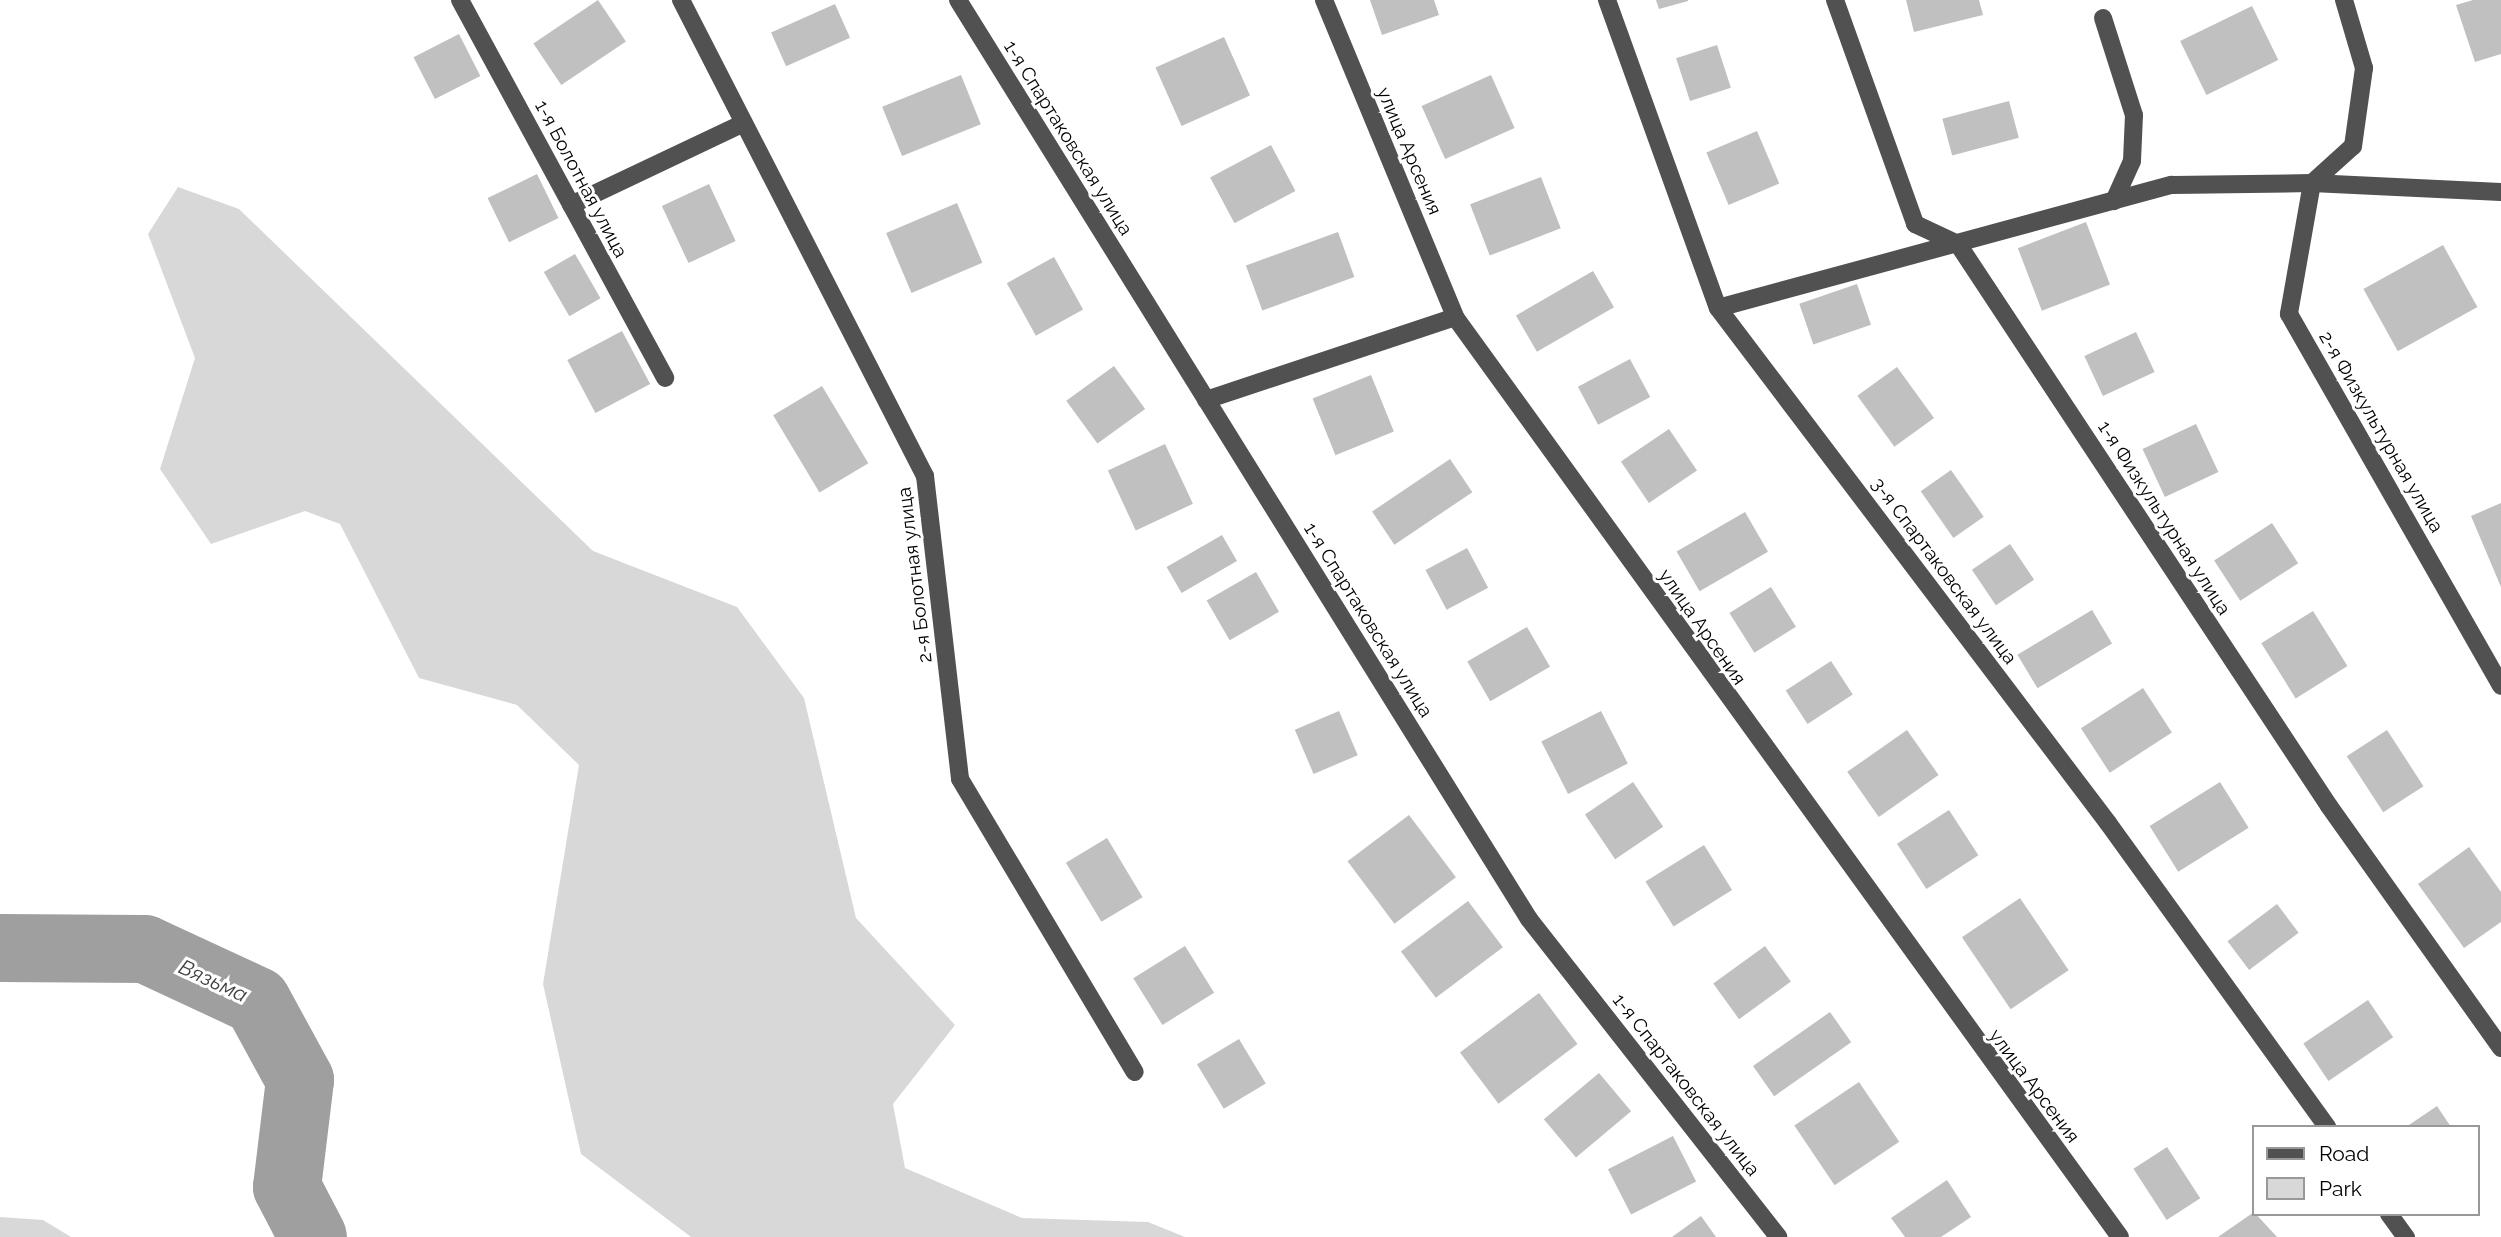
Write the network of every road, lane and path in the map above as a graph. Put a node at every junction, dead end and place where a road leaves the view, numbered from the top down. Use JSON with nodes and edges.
{"nodes":[{"id":1,"x":460,"y":0,"type":"edge"},
{"id":2,"x":681,"y":0,"type":"edge"},
{"id":3,"x":958,"y":0,"type":"edge"},
{"id":4,"x":1324,"y":0,"type":"edge"},
{"id":5,"x":1606,"y":0,"type":"edge"},
{"id":6,"x":1835,"y":0,"type":"edge"},
{"id":7,"x":2344,"y":0,"type":"edge"},
{"id":8,"x":2103,"y":18,"type":"dead end"},
{"id":9,"x":744,"y":123,"type":"junction"},
{"id":10,"x":2312,"y":183,"type":"junction"},
{"id":11,"x":2501,"y":192,"type":"edge"},
{"id":12,"x":2114,"y":201,"type":"junction"},
{"id":13,"x":571,"y":205,"type":"junction"},
{"id":14,"x":1958,"y":244,"type":"junction"},
{"id":15,"x":1718,"y":308,"type":"junction"},
{"id":16,"x":1455,"y":317,"type":"junction"},
{"id":17,"x":665,"y":378,"type":"dead end"},
{"id":18,"x":1206,"y":400,"type":"junction"},
{"id":19,"x":2501,"y":686,"type":"edge"},
{"id":20,"x":2501,"y":1048,"type":"edge"},
{"id":21,"x":1135,"y":1072,"type":"dead end"},
{"id":22,"x":2326,"y":1125,"type":"edge"},
{"id":23,"x":2390,"y":1216,"type":"edge"},
{"id":24,"x":1778,"y":1237,"type":"edge"},
{"id":25,"x":2120,"y":1237,"type":"edge"},
{"id":26,"x":2406,"y":1237,"type":"edge"}],
"edges":[{"from":1,"to":13,"type":"street","name":"1-я Болотная улица"},
{"from":2,"to":9,"type":"street","name":"2-я Болотная улица"},
{"from":3,"to":18,"type":"street","name":"1-я Спартаковская улица"},
{"from":4,"to":16,"type":"street","name":"улица Арсения"},
{"from":5,"to":15,"type":"street","name":"3-я Спартаковская улица"},
{"from":6,"to":14,"type":"street"},
{"from":7,"to":10,"type":"street"},
{"from":8,"to":12,"type":"street"},
{"from":9,"to":13,"type":"street"},
{"from":9,"to":21,"type":"street","name":"2-я Болотная улица"},
{"from":10,"to":11,"type":"street"},
{"from":10,"to":12,"type":"street"},
{"from":10,"to":19,"type":"street","name":"2-я Физкультурная улица"},
{"from":12,"to":14,"type":"street"},
{"from":13,"to":17,"type":"street","name":"1-я Болотная улица"},
{"from":14,"to":15,"type":"street"},
{"from":14,"to":20,"type":"street","name":"1-я Физкультурная улица"},
{"from":15,"to":22,"type":"street","name":"3-я Спартаковская улица"},
{"from":16,"to":18,"type":"street"},
{"from":16,"to":25,"type":"street","name":"улица Арсения"},
{"from":18,"to":24,"type":"street","name":"1-я Спартаковская улица"},
{"from":23,"to":26,"type":"street"}]}
